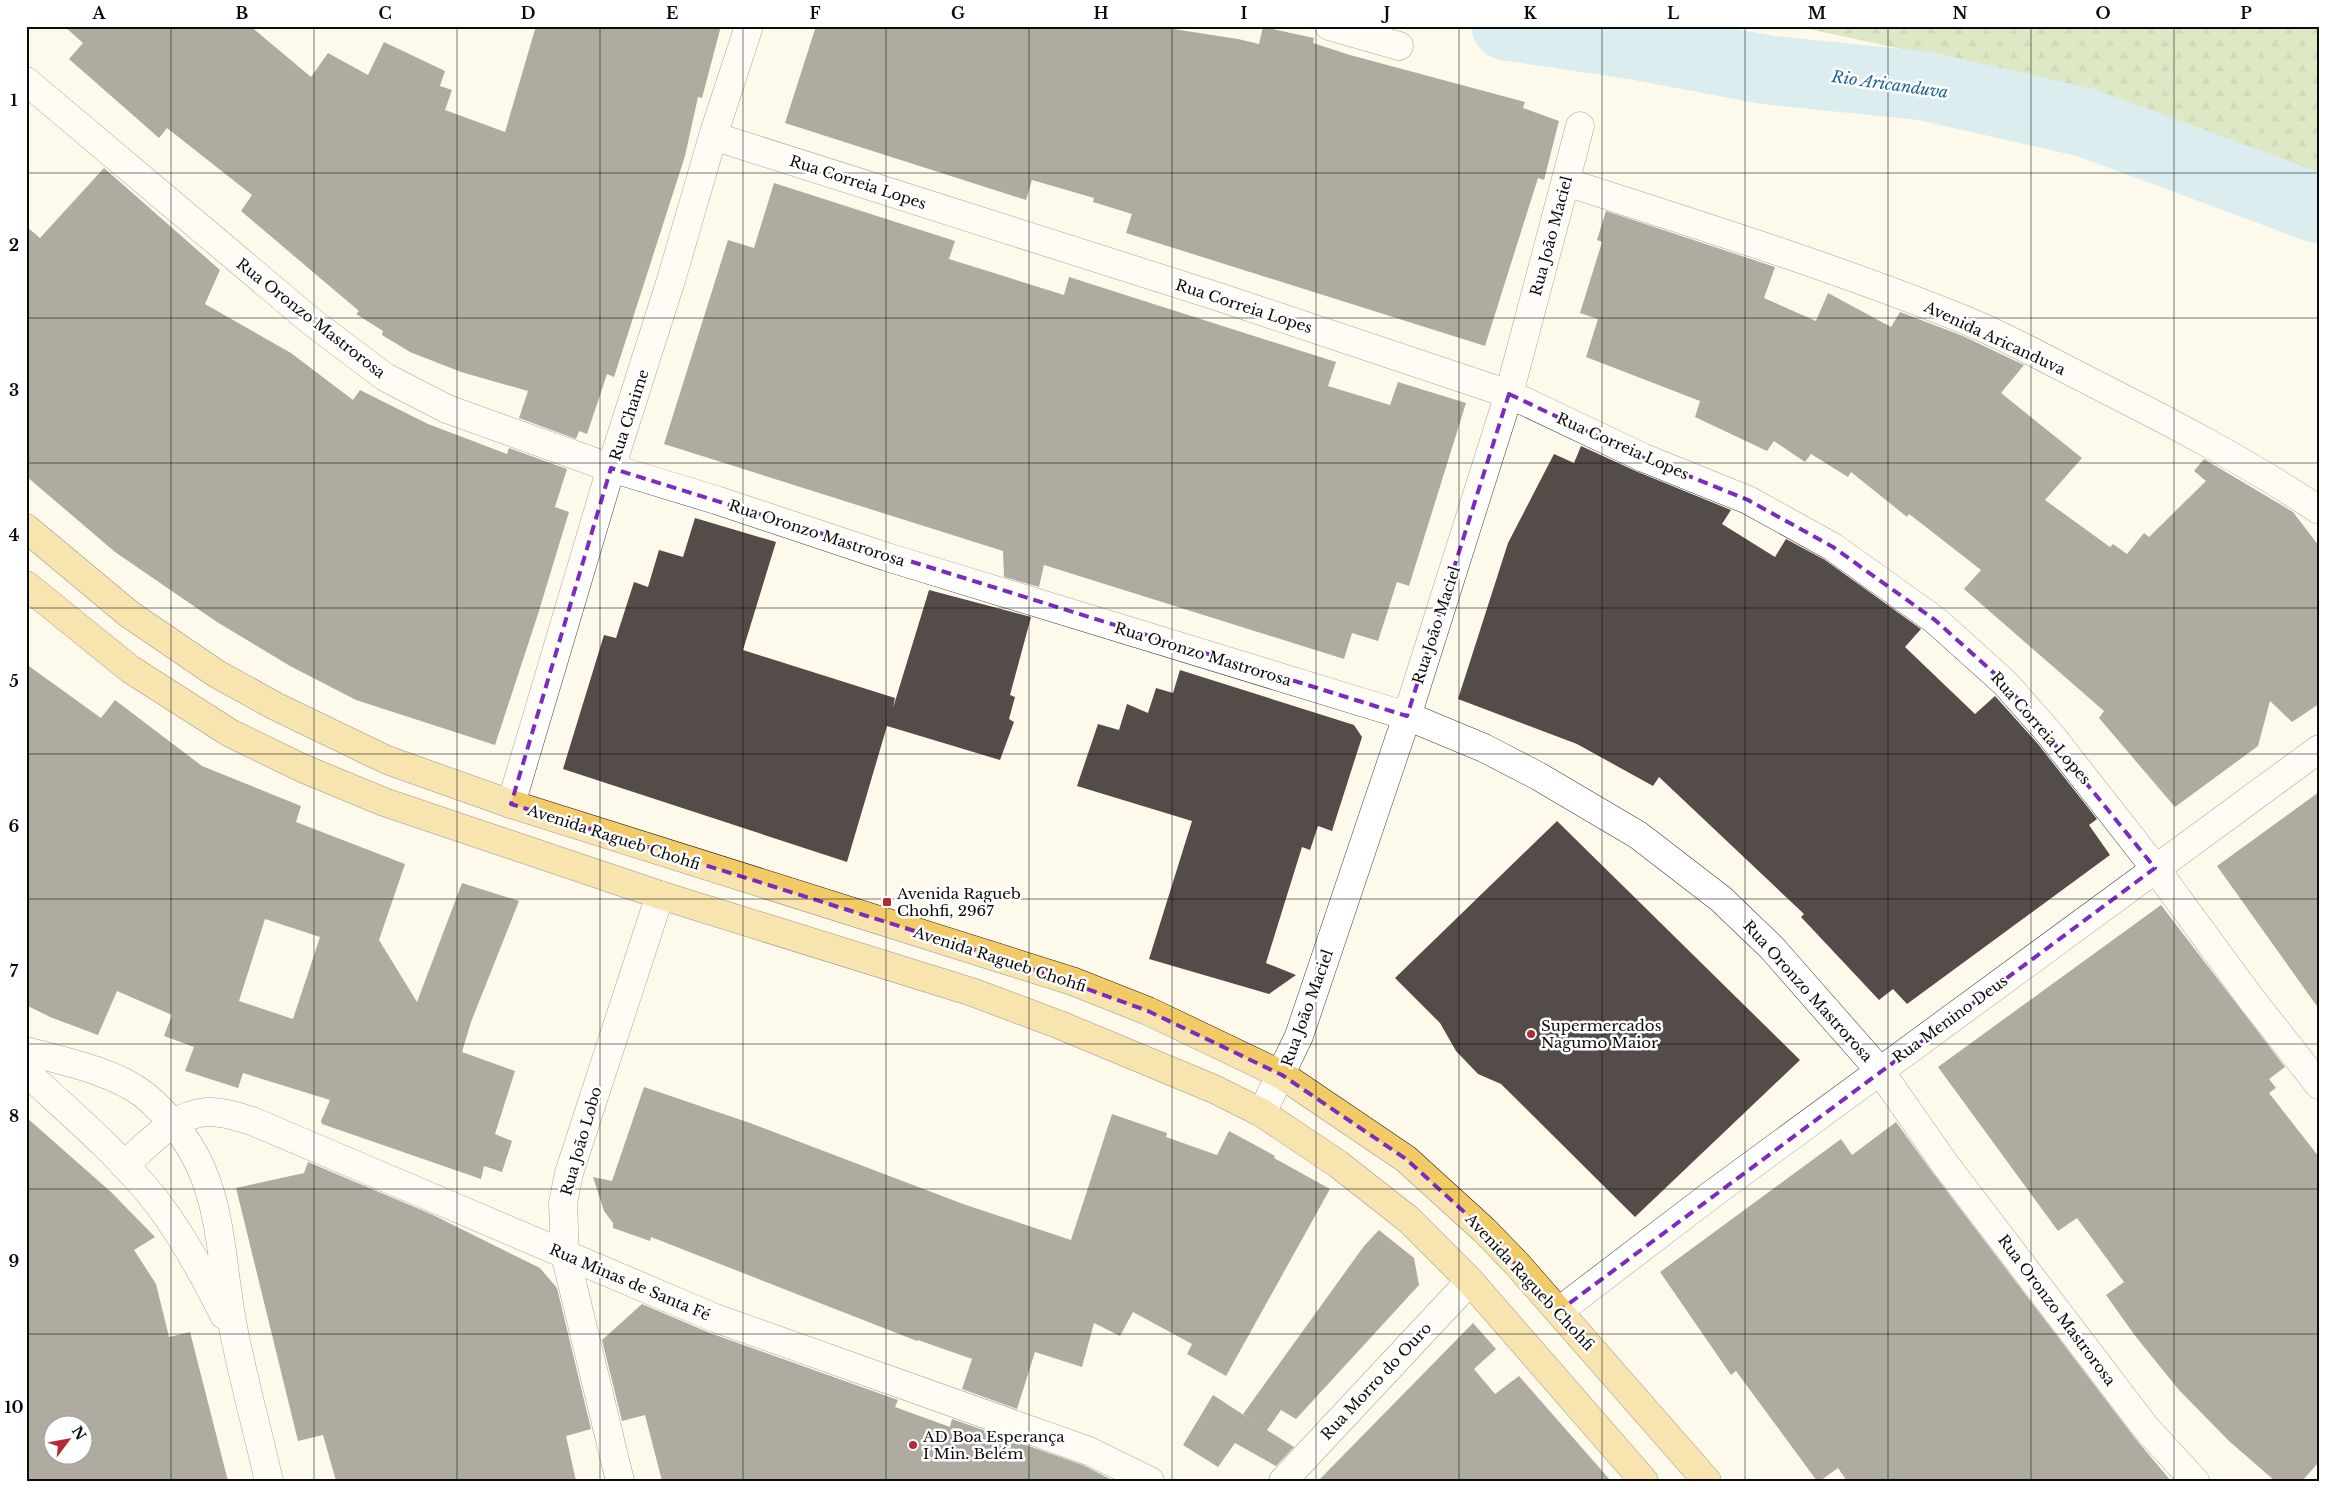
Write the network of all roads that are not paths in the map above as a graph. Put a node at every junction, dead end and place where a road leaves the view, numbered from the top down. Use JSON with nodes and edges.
{"nodes":[{"id":1,"x":749,"y":26,"type":"edge"},
{"id":2,"x":1329,"y":26,"type":"edge"},
{"id":3,"x":1399,"y":46,"type":"dead end"},
{"id":4,"x":26,"y":81,"type":"edge"},
{"id":5,"x":1580,"y":126,"type":"dead end"},
{"id":6,"x":713,"y":136,"type":"junction"},
{"id":7,"x":1566,"y":182,"type":"junction"},
{"id":8,"x":1509,"y":394,"type":"junction"},
{"id":9,"x":611,"y":468,"type":"junction"},
{"id":10,"x":2319,"y":510,"type":"edge"},
{"id":11,"x":26,"y":528,"type":"edge"},
{"id":12,"x":26,"y":585,"type":"edge"},
{"id":13,"x":1407,"y":716,"type":"junction"},
{"id":14,"x":2319,"y":749,"type":"edge"},
{"id":15,"x":511,"y":804,"type":"junction"},
{"id":16,"x":2155,"y":868,"type":"junction"},
{"id":17,"x":660,"y":895,"type":"junction"},
{"id":18,"x":26,"y":1051,"type":"edge"},
{"id":19,"x":1880,"y":1071,"type":"junction"},
{"id":20,"x":26,"y":1072,"type":"edge"},
{"id":21,"x":1282,"y":1075,"type":"junction"},
{"id":22,"x":2319,"y":1085,"type":"edge"},
{"id":23,"x":1262,"y":1113,"type":"junction"},
{"id":24,"x":174,"y":1123,"type":"junction"},
{"id":25,"x":124,"y":1165,"type":"junction"},
{"id":26,"x":565,"y":1254,"type":"junction"},
{"id":27,"x":1470,"y":1281,"type":"junction"},
{"id":28,"x":1559,"y":1311,"type":"junction"},
{"id":29,"x":234,"y":1336,"type":"junction"},
{"id":30,"x":270,"y":1481,"type":"edge"},
{"id":31,"x":620,"y":1481,"type":"edge"},
{"id":32,"x":1150,"y":1481,"type":"edge"},
{"id":33,"x":1283,"y":1481,"type":"edge"},
{"id":34,"x":1644,"y":1481,"type":"edge"},
{"id":35,"x":1707,"y":1481,"type":"edge"},
{"id":36,"x":2195,"y":1481,"type":"edge"}],
"edges":[{"from":1,"to":6,"type":"street","name":"Rua Chaime"},
{"from":2,"to":3,"type":"street"},
{"from":4,"to":9,"type":"street","name":"Rua Oronzo Mastrorosa"},
{"from":5,"to":7,"type":"street","name":"Rua João Maciel"},
{"from":6,"to":8,"type":"street","name":"Rua Correia Lopes"},
{"from":6,"to":9,"type":"street","name":"Rua Chaime"},
{"from":7,"to":8,"type":"street","name":"Rua João Maciel"},
{"from":7,"to":10,"type":"street","name":"Avenida Aricanduva"},
{"from":8,"to":13,"type":"street","name":"Rua João Maciel"},
{"from":8,"to":16,"type":"street","name":"Rua Correia Lopes"},
{"from":9,"to":13,"type":"street","name":"Rua Oronzo Mastrorosa"},
{"from":9,"to":15,"type":"street","name":"Rua Chaime"},
{"from":11,"to":15,"type":"main road","name":"Avenida Ragueb Chohfi"},
{"from":12,"to":17,"type":"main road"},
{"from":13,"to":19,"type":"street","name":"Rua Oronzo Mastrorosa"},
{"from":13,"to":21,"type":"street","name":"Rua João Maciel"},
{"from":14,"to":16,"type":"street","name":"Rua Menino Deus"},
{"from":15,"to":21,"type":"main road","name":"Avenida Ragueb Chohfi"},
{"from":16,"to":19,"type":"street","name":"Rua Menino Deus"},
{"from":16,"to":22,"type":"street","name":"Rua Correia Lopes"},
{"from":17,"to":23,"type":"main road"},
{"from":17,"to":26,"type":"street","name":"Rua João Lobo"},
{"from":18,"to":24,"type":"street"},
{"from":19,"to":28,"type":"street","name":"Rua Menino Deus"},
{"from":19,"to":36,"type":"street","name":"Rua Oronzo Mastrorosa"},
{"from":20,"to":25,"type":"street"},
{"from":21,"to":23,"type":"street","name":"Rua João Maciel"},
{"from":21,"to":28,"type":"main road","name":"Avenida Ragueb Chohfi"},
{"from":23,"to":27,"type":"main road"},
{"from":24,"to":25,"type":"street","name":"Rua Minas de Santa Fé"},
{"from":24,"to":26,"type":"street","name":"Rua Minas de Santa Fé"},
{"from":24,"to":29,"type":"street"},
{"from":25,"to":29,"type":"street"},
{"from":26,"to":31,"type":"street","name":"Rua João Lobo"},
{"from":26,"to":32,"type":"street","name":"Rua Minas de Santa Fé"},
{"from":27,"to":33,"type":"street","name":"Rua Morro do Ouro"},
{"from":27,"to":34,"type":"main road"},
{"from":28,"to":35,"type":"main road","name":"Avenida Ragueb Chohfi"},
{"from":29,"to":30,"type":"street"}]}
